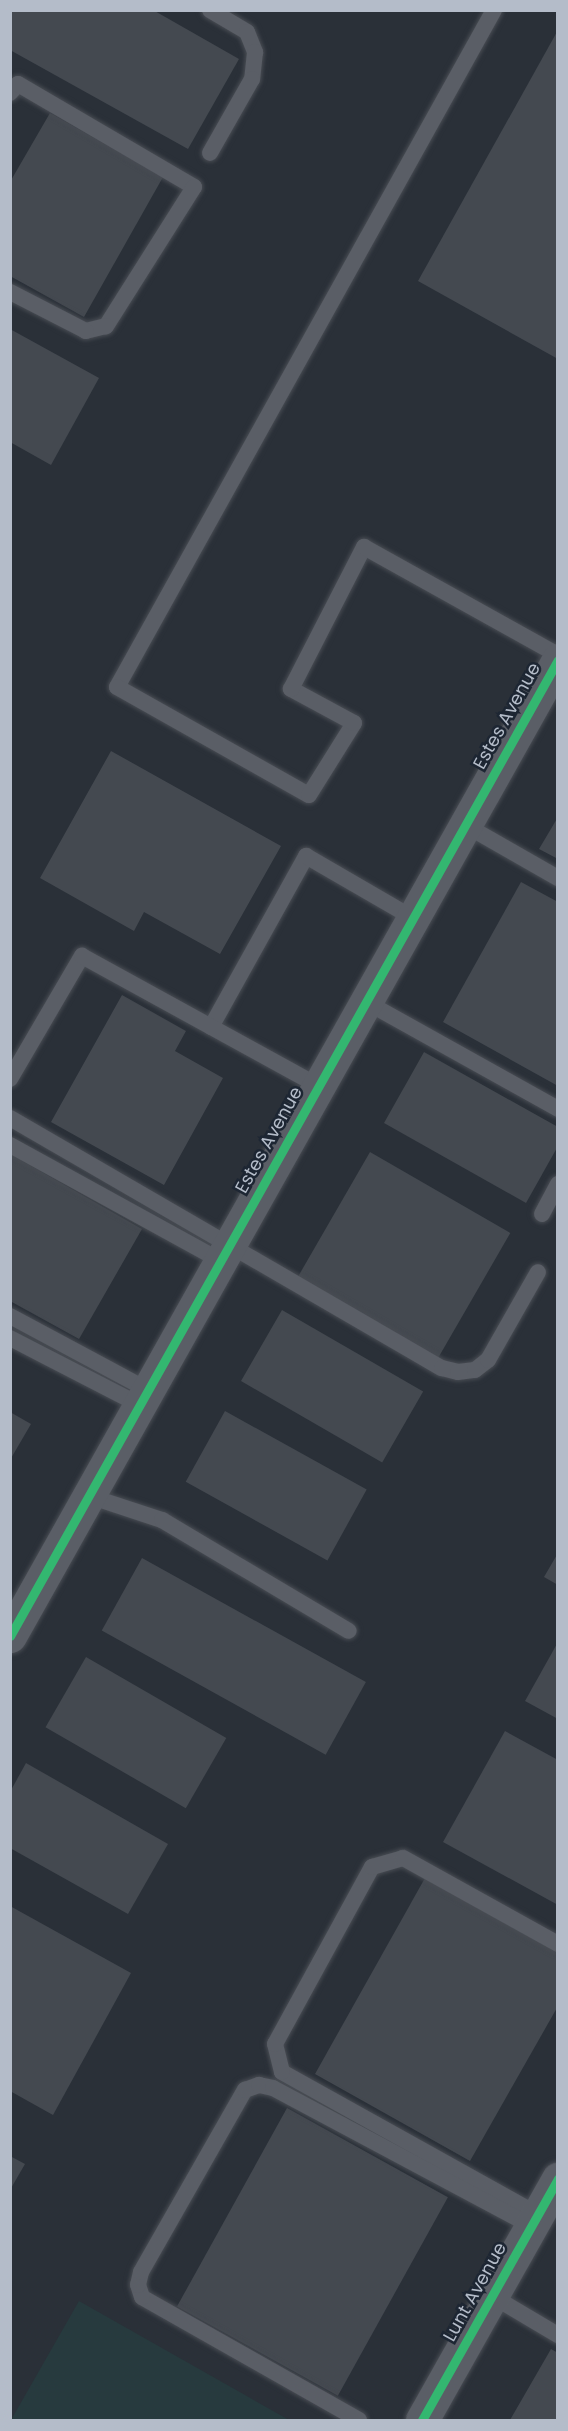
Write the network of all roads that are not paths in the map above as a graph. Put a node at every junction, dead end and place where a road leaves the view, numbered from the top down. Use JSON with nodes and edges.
{"nodes":[{"id":1,"x":210,"y":10,"type":"edge"},
{"id":2,"x":494,"y":10,"type":"edge"},
{"id":3,"x":10,"y":93,"type":"edge"},
{"id":4,"x":210,"y":153,"type":"dead end"},
{"id":5,"x":10,"y":292,"type":"edge"},
{"id":6,"x":558,"y":655,"type":"edge"},
{"id":7,"x":558,"y":660,"type":"edge"},
{"id":8,"x":465,"y":825,"type":"junction"},
{"id":9,"x":558,"y":878,"type":"edge"},
{"id":10,"x":413,"y":918,"type":"junction"},
{"id":11,"x":366,"y":1002,"type":"junction"},
{"id":12,"x":211,"y":1027,"type":"junction"},
{"id":13,"x":10,"y":1079,"type":"edge"},
{"id":14,"x":318,"y":1086,"type":"junction"},
{"id":15,"x":558,"y":1109,"type":"edge"},
{"id":16,"x":10,"y":1119,"type":"edge"},
{"id":17,"x":10,"y":1145,"type":"edge"},
{"id":18,"x":558,"y":1184,"type":"edge"},
{"id":19,"x":542,"y":1214,"type":"dead end"},
{"id":20,"x":225,"y":1253,"type":"junction"},
{"id":21,"x":538,"y":1272,"type":"dead end"},
{"id":22,"x":10,"y":1316,"type":"edge"},
{"id":23,"x":10,"y":1338,"type":"edge"},
{"id":24,"x":144,"y":1397,"type":"junction"},
{"id":25,"x":89,"y":1496,"type":"junction"},
{"id":26,"x":349,"y":1631,"type":"dead end"},
{"id":27,"x":10,"y":1636,"type":"edge"},
{"id":28,"x":558,"y":1944,"type":"edge"},
{"id":29,"x":558,"y":2179,"type":"edge"},
{"id":30,"x":534,"y":2220,"type":"junction"},
{"id":31,"x":492,"y":2296,"type":"junction"},
{"id":32,"x":558,"y":2335,"type":"edge"},
{"id":33,"x":359,"y":2421,"type":"edge"},
{"id":34,"x":422,"y":2421,"type":"edge"}],
"edges":[{"from":1,"to":4,"type":"lane"},
{"from":2,"to":6,"type":"lane"},
{"from":3,"to":5,"type":"lane"},
{"from":7,"to":8,"type":"street","name":"Estes Avenue"},
{"from":8,"to":9,"type":"lane"},
{"from":8,"to":10,"type":"street","name":"Estes Avenue"},
{"from":10,"to":11,"type":"street","name":"Estes Avenue"},
{"from":10,"to":12,"type":"lane"},
{"from":11,"to":14,"type":"street","name":"Estes Avenue"},
{"from":11,"to":15,"type":"lane"},
{"from":12,"to":13,"type":"lane"},
{"from":12,"to":14,"type":"lane"},
{"from":14,"to":20,"type":"street","name":"Estes Avenue"},
{"from":16,"to":20,"type":"lane"},
{"from":17,"to":20,"type":"lane"},
{"from":18,"to":19,"type":"lane"},
{"from":20,"to":21,"type":"lane"},
{"from":20,"to":24,"type":"street","name":"Estes Avenue"},
{"from":22,"to":24,"type":"lane"},
{"from":23,"to":24,"type":"lane"},
{"from":24,"to":25,"type":"street","name":"Estes Avenue"},
{"from":25,"to":26,"type":"lane"},
{"from":25,"to":27,"type":"street","name":"Estes Avenue"},
{"from":28,"to":30,"type":"lane"},
{"from":29,"to":30,"type":"street","name":"Lunt Avenue"},
{"from":30,"to":31,"type":"street","name":"Lunt Avenue"},
{"from":30,"to":33,"type":"lane"},
{"from":31,"to":32,"type":"lane"},
{"from":31,"to":34,"type":"street","name":"Lunt Avenue"}]}
